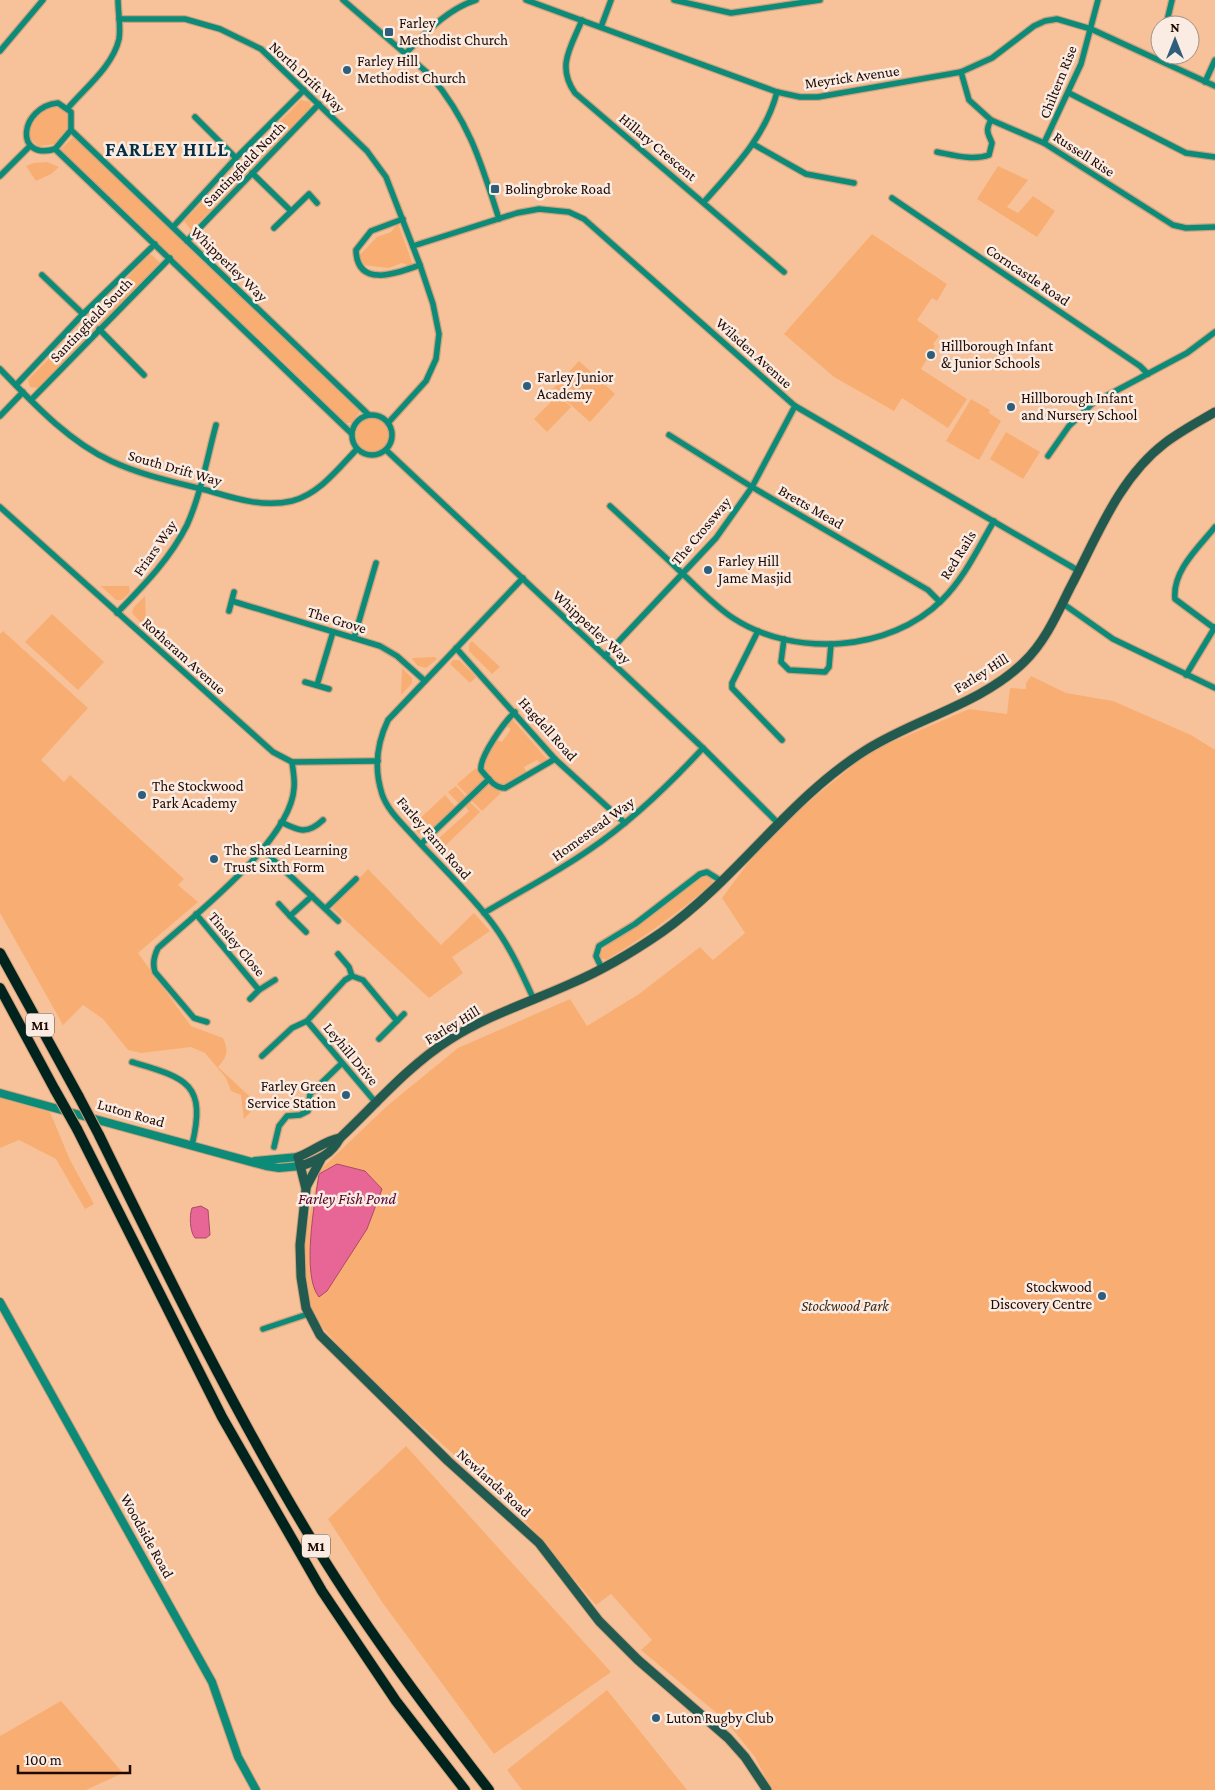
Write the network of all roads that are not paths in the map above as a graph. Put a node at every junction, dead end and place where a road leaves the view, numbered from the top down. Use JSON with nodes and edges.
{"nodes":[{"id":1,"x":32,"y":0,"type":"edge"},
{"id":2,"x":43,"y":0,"type":"edge"},
{"id":3,"x":118,"y":0,"type":"edge"},
{"id":4,"x":343,"y":0,"type":"edge"},
{"id":5,"x":476,"y":0,"type":"edge"},
{"id":6,"x":526,"y":0,"type":"edge"},
{"id":7,"x":611,"y":0,"type":"edge"},
{"id":8,"x":674,"y":0,"type":"edge"},
{"id":9,"x":820,"y":0,"type":"edge"},
{"id":10,"x":1098,"y":0,"type":"edge"},
{"id":11,"x":1172,"y":0,"type":"edge"},
{"id":12,"x":38,"y":5,"type":"junction"},
{"id":13,"x":1168,"y":15,"type":"edge"},
{"id":14,"x":119,"y":18,"type":"junction"},
{"id":15,"x":582,"y":20,"type":"junction"},
{"id":16,"x":600,"y":27,"type":"junction"},
{"id":17,"x":1091,"y":28,"type":"junction"},
{"id":18,"x":0,"y":52,"type":"edge"},
{"id":19,"x":405,"y":54,"type":"junction"},
{"id":20,"x":1150,"y":56,"type":"edge"},
{"id":21,"x":1215,"y":60,"type":"edge"},
{"id":22,"x":1169,"y":65,"type":"edge"},
{"id":23,"x":961,"y":72,"type":"junction"},
{"id":24,"x":1206,"y":82,"type":"junction"},
{"id":25,"x":1215,"y":86,"type":"edge"},
{"id":26,"x":304,"y":90,"type":"junction"},
{"id":27,"x":777,"y":92,"type":"junction"},
{"id":28,"x":1069,"y":93,"type":"junction"},
{"id":29,"x":319,"y":104,"type":"junction"},
{"id":30,"x":68,"y":108,"type":"junction"},
{"id":31,"x":195,"y":116,"type":"dead end"},
{"id":32,"x":991,"y":120,"type":"junction"},
{"id":33,"x":71,"y":130,"type":"junction"},
{"id":34,"x":1044,"y":143,"type":"junction"},
{"id":35,"x":753,"y":144,"type":"junction"},
{"id":36,"x":30,"y":146,"type":"junction"},
{"id":37,"x":55,"y":149,"type":"junction"},
{"id":38,"x":937,"y":152,"type":"dead end"},
{"id":39,"x":1215,"y":157,"type":"edge"},
{"id":40,"x":236,"y":158,"type":"junction"},
{"id":41,"x":252,"y":173,"type":"junction"},
{"id":42,"x":0,"y":176,"type":"edge"},
{"id":43,"x":854,"y":183,"type":"dead end"},
{"id":44,"x":892,"y":198,"type":"dead end"},
{"id":45,"x":704,"y":202,"type":"junction"},
{"id":46,"x":317,"y":203,"type":"dead end"},
{"id":47,"x":291,"y":211,"type":"junction"},
{"id":48,"x":403,"y":219,"type":"junction"},
{"id":49,"x":498,"y":219,"type":"junction"},
{"id":50,"x":173,"y":227,"type":"junction"},
{"id":51,"x":274,"y":228,"type":"dead end"},
{"id":52,"x":1215,"y":228,"type":"edge"},
{"id":53,"x":187,"y":241,"type":"junction"},
{"id":54,"x":155,"y":244,"type":"junction"},
{"id":55,"x":413,"y":246,"type":"junction"},
{"id":56,"x":170,"y":258,"type":"junction"},
{"id":57,"x":420,"y":265,"type":"junction"},
{"id":58,"x":784,"y":272,"type":"dead end"},
{"id":59,"x":42,"y":275,"type":"dead end"},
{"id":60,"x":83,"y":314,"type":"junction"},
{"id":61,"x":99,"y":329,"type":"junction"},
{"id":62,"x":1215,"y":332,"type":"edge"},
{"id":63,"x":0,"y":369,"type":"edge"},
{"id":64,"x":144,"y":374,"type":"dead end"},
{"id":65,"x":1148,"y":374,"type":"junction"},
{"id":66,"x":16,"y":385,"type":"junction"},
{"id":67,"x":23,"y":392,"type":"junction"},
{"id":68,"x":31,"y":400,"type":"junction"},
{"id":69,"x":795,"y":406,"type":"junction"},
{"id":70,"x":1215,"y":412,"type":"edge"},
{"id":71,"x":369,"y":415,"type":"junction"},
{"id":72,"x":0,"y":416,"type":"edge"},
{"id":73,"x":388,"y":423,"type":"junction"},
{"id":74,"x":216,"y":425,"type":"dead end"},
{"id":75,"x":351,"y":432,"type":"junction"},
{"id":76,"x":669,"y":435,"type":"dead end"},
{"id":77,"x":357,"y":449,"type":"junction"},
{"id":78,"x":386,"y":450,"type":"junction"},
{"id":79,"x":1048,"y":456,"type":"dead end"},
{"id":80,"x":752,"y":487,"type":"junction"},
{"id":81,"x":199,"y":488,"type":"junction"},
{"id":82,"x":610,"y":506,"type":"dead end"},
{"id":83,"x":0,"y":507,"type":"edge"},
{"id":84,"x":994,"y":521,"type":"junction"},
{"id":85,"x":1215,"y":527,"type":"edge"},
{"id":86,"x":376,"y":563,"type":"dead end"},
{"id":87,"x":1079,"y":571,"type":"junction"},
{"id":88,"x":683,"y":574,"type":"junction"},
{"id":89,"x":523,"y":578,"type":"junction"},
{"id":90,"x":234,"y":592,"type":"dead end"},
{"id":91,"x":232,"y":601,"type":"junction"},
{"id":92,"x":940,"y":602,"type":"junction"},
{"id":93,"x":1062,"y":603,"type":"junction"},
{"id":94,"x":229,"y":611,"type":"dead end"},
{"id":95,"x":117,"y":613,"type":"junction"},
{"id":96,"x":1215,"y":628,"type":"edge"},
{"id":97,"x":758,"y":631,"type":"junction"},
{"id":98,"x":333,"y":632,"type":"junction"},
{"id":99,"x":354,"y":638,"type":"junction"},
{"id":100,"x":784,"y":639,"type":"junction"},
{"id":101,"x":831,"y":644,"type":"junction"},
{"id":102,"x":456,"y":648,"type":"junction"},
{"id":103,"x":605,"y":656,"type":"junction"},
{"id":104,"x":1186,"y":675,"type":"junction"},
{"id":105,"x":425,"y":681,"type":"junction"},
{"id":106,"x":305,"y":682,"type":"dead end"},
{"id":107,"x":317,"y":685,"type":"junction"},
{"id":108,"x":1215,"y":688,"type":"edge"},
{"id":109,"x":329,"y":689,"type":"dead end"},
{"id":110,"x":515,"y":712,"type":"junction"},
{"id":111,"x":782,"y":740,"type":"dead end"},
{"id":112,"x":703,"y":748,"type":"junction"},
{"id":113,"x":555,"y":759,"type":"junction"},
{"id":114,"x":378,"y":761,"type":"junction"},
{"id":115,"x":292,"y":762,"type":"junction"},
{"id":116,"x":489,"y":779,"type":"junction"},
{"id":117,"x":323,"y":820,"type":"dead end"},
{"id":118,"x":281,"y":822,"type":"junction"},
{"id":119,"x":625,"y":823,"type":"junction"},
{"id":120,"x":779,"y":824,"type":"junction"},
{"id":121,"x":421,"y":844,"type":"junction"},
{"id":122,"x":264,"y":851,"type":"junction"},
{"id":123,"x":356,"y":878,"type":"dead end"},
{"id":124,"x":723,"y":882,"type":"junction"},
{"id":125,"x":312,"y":896,"type":"junction"},
{"id":126,"x":278,"y":904,"type":"dead end"},
{"id":127,"x":326,"y":908,"type":"junction"},
{"id":128,"x":484,"y":912,"type":"junction"},
{"id":129,"x":196,"y":914,"type":"junction"},
{"id":130,"x":290,"y":916,"type":"junction"},
{"id":131,"x":338,"y":921,"type":"dead end"},
{"id":132,"x":306,"y":932,"type":"dead end"},
{"id":133,"x":0,"y":953,"type":"edge"},
{"id":134,"x":338,"y":954,"type":"dead end"},
{"id":135,"x":602,"y":969,"type":"junction"},
{"id":136,"x":352,"y":976,"type":"junction"},
{"id":137,"x":275,"y":980,"type":"dead end"},
{"id":138,"x":0,"y":988,"type":"edge"},
{"id":139,"x":259,"y":990,"type":"junction"},
{"id":140,"x":250,"y":999,"type":"dead end"},
{"id":141,"x":534,"y":1000,"type":"junction"},
{"id":142,"x":404,"y":1014,"type":"dead end"},
{"id":143,"x":307,"y":1021,"type":"junction"},
{"id":144,"x":397,"y":1021,"type":"junction"},
{"id":145,"x":207,"y":1022,"type":"dead end"},
{"id":146,"x":379,"y":1039,"type":"dead end"},
{"id":147,"x":262,"y":1056,"type":"dead end"},
{"id":148,"x":132,"y":1062,"type":"dead end"},
{"id":149,"x":342,"y":1064,"type":"junction"},
{"id":150,"x":0,"y":1093,"type":"edge"},
{"id":151,"x":377,"y":1104,"type":"junction"},
{"id":152,"x":340,"y":1138,"type":"junction"},
{"id":153,"x":192,"y":1145,"type":"junction"},
{"id":154,"x":274,"y":1147,"type":"dead end"},
{"id":155,"x":298,"y":1157,"type":"junction"},
{"id":156,"x":321,"y":1158,"type":"junction"},
{"id":157,"x":254,"y":1162,"type":"junction"},
{"id":158,"x":300,"y":1166,"type":"junction"},
{"id":159,"x":306,"y":1189,"type":"junction"},
{"id":160,"x":0,"y":1302,"type":"edge"},
{"id":161,"x":308,"y":1314,"type":"junction"},
{"id":162,"x":263,"y":1329,"type":"dead end"},
{"id":163,"x":256,"y":1790,"type":"edge"},
{"id":164,"x":465,"y":1790,"type":"edge"},
{"id":165,"x":489,"y":1790,"type":"edge"},
{"id":166,"x":768,"y":1790,"type":"edge"}],
"edges":[{"from":1,"to":12,"type":"street"},
{"from":2,"to":12,"type":"street"},
{"from":3,"to":14,"type":"street"},
{"from":4,"to":19,"type":"street"},
{"from":5,"to":19,"type":"street"},
{"from":6,"to":15,"type":"street","name":"Meyrick Avenue"},
{"from":7,"to":16,"type":"street"},
{"from":8,"to":9,"type":"street"},
{"from":10,"to":17,"type":"street","name":"Chiltern Rise"},
{"from":11,"to":13,"type":"street"},
{"from":12,"to":18,"type":"street"},
{"from":14,"to":26,"type":"street","name":"North Drift Way"},
{"from":14,"to":30,"type":"street"},
{"from":15,"to":16,"type":"street","name":"Meyrick Avenue"},
{"from":15,"to":45,"type":"street","name":"Hillary Crescent"},
{"from":16,"to":27,"type":"street","name":"Meyrick Avenue"},
{"from":17,"to":20,"type":"street","name":"Meyrick Avenue"},
{"from":17,"to":23,"type":"street","name":"Meyrick Avenue"},
{"from":17,"to":28,"type":"street","name":"Chiltern Rise"},
{"from":19,"to":49,"type":"street"},
{"from":21,"to":24,"type":"street"},
{"from":22,"to":24,"type":"street","name":"Meyrick Avenue"},
{"from":23,"to":27,"type":"street","name":"Meyrick Avenue"},
{"from":23,"to":32,"type":"street","name":"Russell Rise"},
{"from":24,"to":25,"type":"street","name":"Meyrick Avenue"},
{"from":26,"to":29,"type":"street","name":"North Drift Way"},
{"from":26,"to":40,"type":"street","name":"Santingfield North"},
{"from":27,"to":35,"type":"street"},
{"from":28,"to":34,"type":"street","name":"Chiltern Rise"},
{"from":28,"to":39,"type":"street"},
{"from":29,"to":41,"type":"street","name":"Santingfield North"},
{"from":29,"to":48,"type":"street","name":"North Drift Way"},
{"from":30,"to":33,"type":"street"},
{"from":30,"to":36,"type":"street"},
{"from":31,"to":40,"type":"street"},
{"from":32,"to":34,"type":"street","name":"Russell Rise"},
{"from":32,"to":38,"type":"street"},
{"from":33,"to":37,"type":"street"},
{"from":33,"to":50,"type":"street","name":"Whipperley Way"},
{"from":34,"to":52,"type":"street","name":"Russell Rise"},
{"from":35,"to":43,"type":"street"},
{"from":35,"to":45,"type":"street"},
{"from":36,"to":37,"type":"street"},
{"from":36,"to":42,"type":"street"},
{"from":37,"to":54,"type":"street"},
{"from":40,"to":50,"type":"street","name":"Santingfield North"},
{"from":41,"to":47,"type":"street"},
{"from":41,"to":53,"type":"street","name":"Santingfield North"},
{"from":44,"to":65,"type":"street","name":"Corncastle Road"},
{"from":45,"to":58,"type":"street","name":"Hillary Crescent"},
{"from":46,"to":47,"type":"street"},
{"from":47,"to":51,"type":"street"},
{"from":48,"to":55,"type":"street","name":"North Drift Way"},
{"from":48,"to":57,"type":"street"},
{"from":49,"to":55,"type":"street","name":"Wilsden Avenue"},
{"from":49,"to":69,"type":"street","name":"Wilsden Avenue"},
{"from":50,"to":53,"type":"street","name":"Whipperley Way"},
{"from":53,"to":71,"type":"street","name":"Whipperley Way"},
{"from":54,"to":56,"type":"street"},
{"from":54,"to":60,"type":"street","name":"Santingfield South"},
{"from":55,"to":57,"type":"street","name":"North Drift Way"},
{"from":56,"to":61,"type":"street","name":"Santingfield South"},
{"from":56,"to":75,"type":"street"},
{"from":57,"to":73,"type":"street","name":"North Drift Way"},
{"from":59,"to":60,"type":"street"},
{"from":60,"to":66,"type":"street","name":"Santingfield South"},
{"from":61,"to":64,"type":"street"},
{"from":61,"to":68,"type":"street","name":"Santingfield South"},
{"from":62,"to":65,"type":"street"},
{"from":63,"to":66,"type":"street","name":"South Drift Way"},
{"from":65,"to":79,"type":"street"},
{"from":66,"to":67,"type":"street","name":"South Drift Way"},
{"from":67,"to":68,"type":"street","name":"South Drift Way"},
{"from":67,"to":72,"type":"street"},
{"from":68,"to":81,"type":"street","name":"South Drift Way"},
{"from":69,"to":80,"type":"street","name":"The Crossway"},
{"from":69,"to":84,"type":"street","name":"Wilsden Avenue"},
{"from":70,"to":87,"type":"main road","name":"Farley Hill"},
{"from":71,"to":73,"type":"street"},
{"from":71,"to":75,"type":"street"},
{"from":73,"to":78,"type":"street"},
{"from":74,"to":81,"type":"street","name":"Friars Way"},
{"from":75,"to":77,"type":"street"},
{"from":76,"to":80,"type":"street","name":"Bretts Mead"},
{"from":77,"to":78,"type":"street"},
{"from":77,"to":81,"type":"street","name":"South Drift Way"},
{"from":78,"to":89,"type":"street","name":"Whipperley Way"},
{"from":80,"to":88,"type":"street","name":"The Crossway"},
{"from":80,"to":92,"type":"street","name":"Bretts Mead"},
{"from":81,"to":95,"type":"street","name":"Friars Way"},
{"from":82,"to":88,"type":"street","name":"Red Rails"},
{"from":83,"to":95,"type":"street","name":"Rotheram Avenue"},
{"from":84,"to":87,"type":"street","name":"Wilsden Avenue"},
{"from":84,"to":92,"type":"street","name":"Red Rails"},
{"from":85,"to":96,"type":"street"},
{"from":86,"to":99,"type":"street"},
{"from":87,"to":93,"type":"main road","name":"Farley Hill"},
{"from":88,"to":97,"type":"street","name":"Red Rails"},
{"from":88,"to":103,"type":"street","name":"The Crossway"},
{"from":89,"to":102,"type":"street","name":"Farley Farm Road"},
{"from":89,"to":103,"type":"street","name":"Whipperley Way"},
{"from":90,"to":91,"type":"street"},
{"from":91,"to":94,"type":"street"},
{"from":91,"to":98,"type":"street","name":"The Grove"},
{"from":92,"to":101,"type":"street","name":"Red Rails"},
{"from":93,"to":104,"type":"street"},
{"from":93,"to":120,"type":"main road","name":"Farley Hill"},
{"from":95,"to":115,"type":"street","name":"Rotheram Avenue"},
{"from":96,"to":104,"type":"street"},
{"from":97,"to":100,"type":"street","name":"Red Rails"},
{"from":97,"to":111,"type":"street"},
{"from":98,"to":99,"type":"street","name":"The Grove"},
{"from":98,"to":107,"type":"street"},
{"from":99,"to":105,"type":"street","name":"The Grove"},
{"from":100,"to":101,"type":"street","name":"Red Rails"},
{"from":100,"to":101,"type":"street"},
{"from":102,"to":105,"type":"street","name":"Farley Farm Road"},
{"from":102,"to":110,"type":"street","name":"Hagdell Road"},
{"from":103,"to":112,"type":"street","name":"Whipperley Way"},
{"from":104,"to":108,"type":"street"},
{"from":105,"to":114,"type":"street","name":"Farley Farm Road"},
{"from":106,"to":107,"type":"street"},
{"from":107,"to":109,"type":"street"},
{"from":110,"to":113,"type":"street","name":"Hagdell Road"},
{"from":110,"to":116,"type":"street"},
{"from":112,"to":119,"type":"street","name":"Homestead Way"},
{"from":112,"to":120,"type":"street","name":"Whipperley Way"},
{"from":113,"to":116,"type":"street"},
{"from":113,"to":119,"type":"street","name":"Hagdell Road"},
{"from":114,"to":115,"type":"street"},
{"from":114,"to":121,"type":"street","name":"Farley Farm Road"},
{"from":115,"to":118,"type":"street","name":"Tinsley Close"},
{"from":116,"to":121,"type":"street"},
{"from":117,"to":118,"type":"street"},
{"from":118,"to":122,"type":"street","name":"Tinsley Close"},
{"from":119,"to":128,"type":"street","name":"Homestead Way"},
{"from":120,"to":124,"type":"main road","name":"Farley Hill"},
{"from":121,"to":128,"type":"street","name":"Farley Farm Road"},
{"from":122,"to":125,"type":"street"},
{"from":122,"to":129,"type":"street","name":"Tinsley Close"},
{"from":123,"to":127,"type":"street"},
{"from":124,"to":135,"type":"main road","name":"Farley Hill"},
{"from":124,"to":135,"type":"street"},
{"from":125,"to":127,"type":"street"},
{"from":125,"to":130,"type":"street"},
{"from":126,"to":130,"type":"street"},
{"from":127,"to":131,"type":"street"},
{"from":128,"to":141,"type":"street","name":"Farley Farm Road"},
{"from":129,"to":139,"type":"street","name":"Tinsley Close"},
{"from":129,"to":145,"type":"street","name":"Tinsley Close"},
{"from":130,"to":132,"type":"street"},
{"from":133,"to":165,"type":"highway","number":"M1","bridge":true},
{"from":134,"to":136,"type":"street"},
{"from":135,"to":141,"type":"main road","name":"Farley Hill"},
{"from":136,"to":143,"type":"street","name":"Leyhill Drive"},
{"from":136,"to":144,"type":"street"},
{"from":137,"to":139,"type":"street","name":"Tinsley Close"},
{"from":138,"to":164,"type":"highway","number":"M1","bridge":true},
{"from":139,"to":140,"type":"street","name":"Tinsley Close"},
{"from":141,"to":151,"type":"main road","name":"Farley Hill"},
{"from":142,"to":144,"type":"street","name":"Leyhill Drive"},
{"from":143,"to":147,"type":"street","name":"Leyhill Drive"},
{"from":143,"to":149,"type":"street","name":"Leyhill Drive"},
{"from":144,"to":146,"type":"street","name":"Leyhill Drive"},
{"from":148,"to":153,"type":"street"},
{"from":149,"to":151,"type":"street","name":"Leyhill Drive"},
{"from":149,"to":154,"type":"street"},
{"from":150,"to":153,"type":"street","name":"Luton Road"},
{"from":151,"to":152,"type":"main road","name":"Farley Hill"},
{"from":152,"to":155,"type":"main road","name":"Farley Hill"},
{"from":152,"to":156,"type":"main road","name":"Farley Hill"},
{"from":153,"to":157,"type":"street","name":"Luton Road"},
{"from":155,"to":157,"type":"street","name":"Luton Road"},
{"from":155,"to":158,"type":"main road","name":"Newlands Road"},
{"from":156,"to":158,"type":"main road","name":"Farley Hill"},
{"from":156,"to":159,"type":"main road"},
{"from":157,"to":158,"type":"street","name":"Luton Road"},
{"from":158,"to":159,"type":"main road","name":"Newlands Road"},
{"from":159,"to":161,"type":"main road","name":"Newlands Road"},
{"from":160,"to":163,"type":"street","name":"Woodside Road"},
{"from":161,"to":162,"type":"street"},
{"from":161,"to":166,"type":"main road","name":"Newlands Road"}]}
